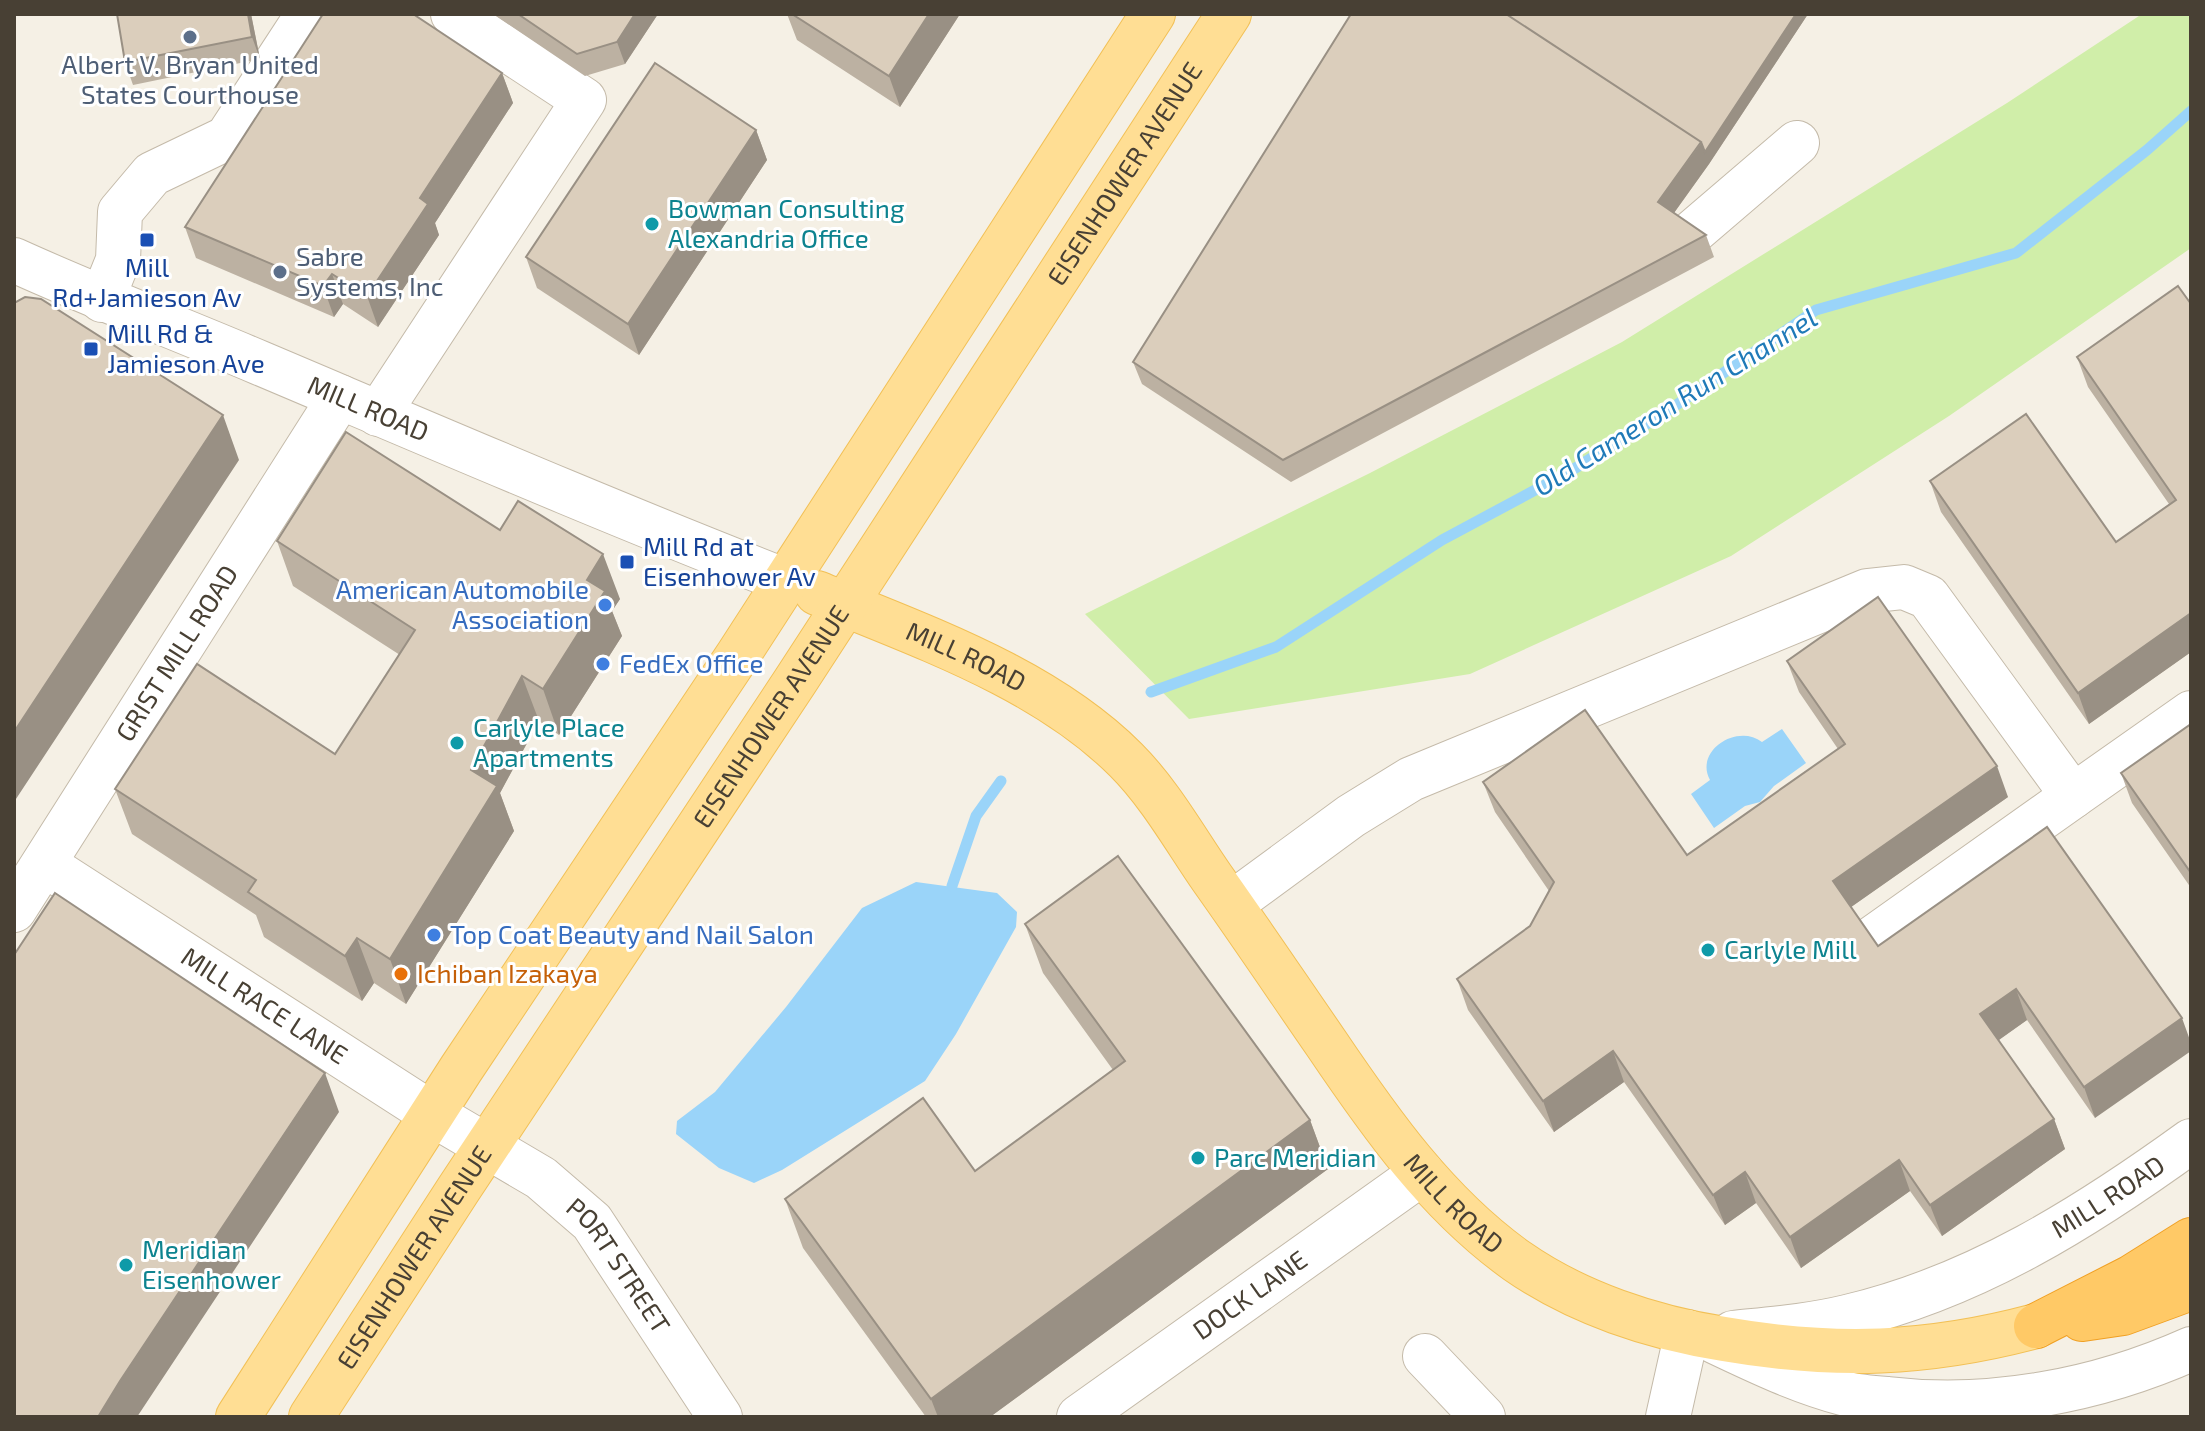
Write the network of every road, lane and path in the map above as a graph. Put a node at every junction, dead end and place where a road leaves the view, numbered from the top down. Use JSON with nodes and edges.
{"nodes":[{"id":1,"x":308,"y":14,"type":"edge"},
{"id":2,"x":453,"y":14,"type":"edge"},
{"id":3,"x":1153,"y":14,"type":"edge"},
{"id":4,"x":1229,"y":14,"type":"edge"},
{"id":5,"x":1797,"y":143,"type":"dead end"},
{"id":6,"x":1686,"y":238,"type":"edge"},
{"id":7,"x":14,"y":260,"type":"edge"},
{"id":8,"x":102,"y":300,"type":"junction"},
{"id":9,"x":359,"y":406,"type":"junction"},
{"id":10,"x":786,"y":581,"type":"junction"},
{"id":11,"x":844,"y":604,"type":"junction"},
{"id":12,"x":2191,"y":713,"type":"edge"},
{"id":13,"x":2073,"y":796,"type":"junction"},
{"id":14,"x":44,"y":864,"type":"junction"},
{"id":15,"x":1231,"y":904,"type":"junction"},
{"id":16,"x":14,"y":910,"type":"edge"},
{"id":17,"x":1866,"y":943,"type":"edge"},
{"id":18,"x":432,"y":1114,"type":"junction"},
{"id":19,"x":2191,"y":1141,"type":"edge"},
{"id":20,"x":488,"y":1145,"type":"junction"},
{"id":21,"x":1422,"y":1173,"type":"junction"},
{"id":22,"x":2191,"y":1240,"type":"edge"},
{"id":23,"x":2191,"y":1288,"type":"edge"},
{"id":24,"x":2036,"y":1326,"type":"junction"},
{"id":25,"x":1695,"y":1334,"type":"junction"},
{"id":26,"x":2191,"y":1349,"type":"edge"},
{"id":27,"x":1425,"y":1356,"type":"dead end"},
{"id":28,"x":238,"y":1417,"type":"edge"},
{"id":29,"x":311,"y":1417,"type":"edge"},
{"id":30,"x":720,"y":1417,"type":"edge"},
{"id":31,"x":1079,"y":1417,"type":"edge"},
{"id":32,"x":1483,"y":1417,"type":"edge"},
{"id":33,"x":1668,"y":1417,"type":"edge"}],
"edges":[{"from":1,"to":8,"type":"street"},
{"from":2,"to":9,"type":"street","name":"GRIST MILL ROAD"},
{"from":3,"to":10,"type":"main road"},
{"from":4,"to":11,"type":"main road","name":"EISENHOWER AVENUE"},
{"from":5,"to":6,"type":"street"},
{"from":7,"to":8,"type":"street","name":"MILL ROAD"},
{"from":8,"to":9,"type":"street","name":"MILL ROAD"},
{"from":9,"to":10,"type":"street","name":"MILL ROAD"},
{"from":9,"to":14,"type":"street","name":"GRIST MILL ROAD"},
{"from":10,"to":11,"type":"main road","name":"MILL ROAD"},
{"from":10,"to":18,"type":"main road"},
{"from":11,"to":15,"type":"main road","name":"MILL ROAD"},
{"from":11,"to":20,"type":"main road","name":"EISENHOWER AVENUE"},
{"from":12,"to":13,"type":"street"},
{"from":13,"to":15,"type":"street"},
{"from":13,"to":17,"type":"street"},
{"from":14,"to":16,"type":"street","name":"GRIST MILL ROAD"},
{"from":14,"to":18,"type":"street","name":"MILL RACE LANE"},
{"from":15,"to":21,"type":"main road","name":"MILL ROAD"},
{"from":18,"to":20,"type":"street","name":"MILL RACE LANE"},
{"from":18,"to":28,"type":"main road"},
{"from":19,"to":25,"type":"street","name":"MILL ROAD"},
{"from":20,"to":29,"type":"main road","name":"EISENHOWER AVENUE"},
{"from":20,"to":30,"type":"street","name":"PORT STREET"},
{"from":21,"to":25,"type":"main road","name":"MILL ROAD"},
{"from":21,"to":31,"type":"street","name":"DOCK LANE"},
{"from":22,"to":24,"type":"highway"},
{"from":23,"to":24,"type":"highway"},
{"from":24,"to":25,"type":"main road","name":"MILL ROAD"},
{"from":25,"to":26,"type":"street","name":"MILL ROAD"},
{"from":25,"to":33,"type":"street"},
{"from":27,"to":32,"type":"street"}]}
